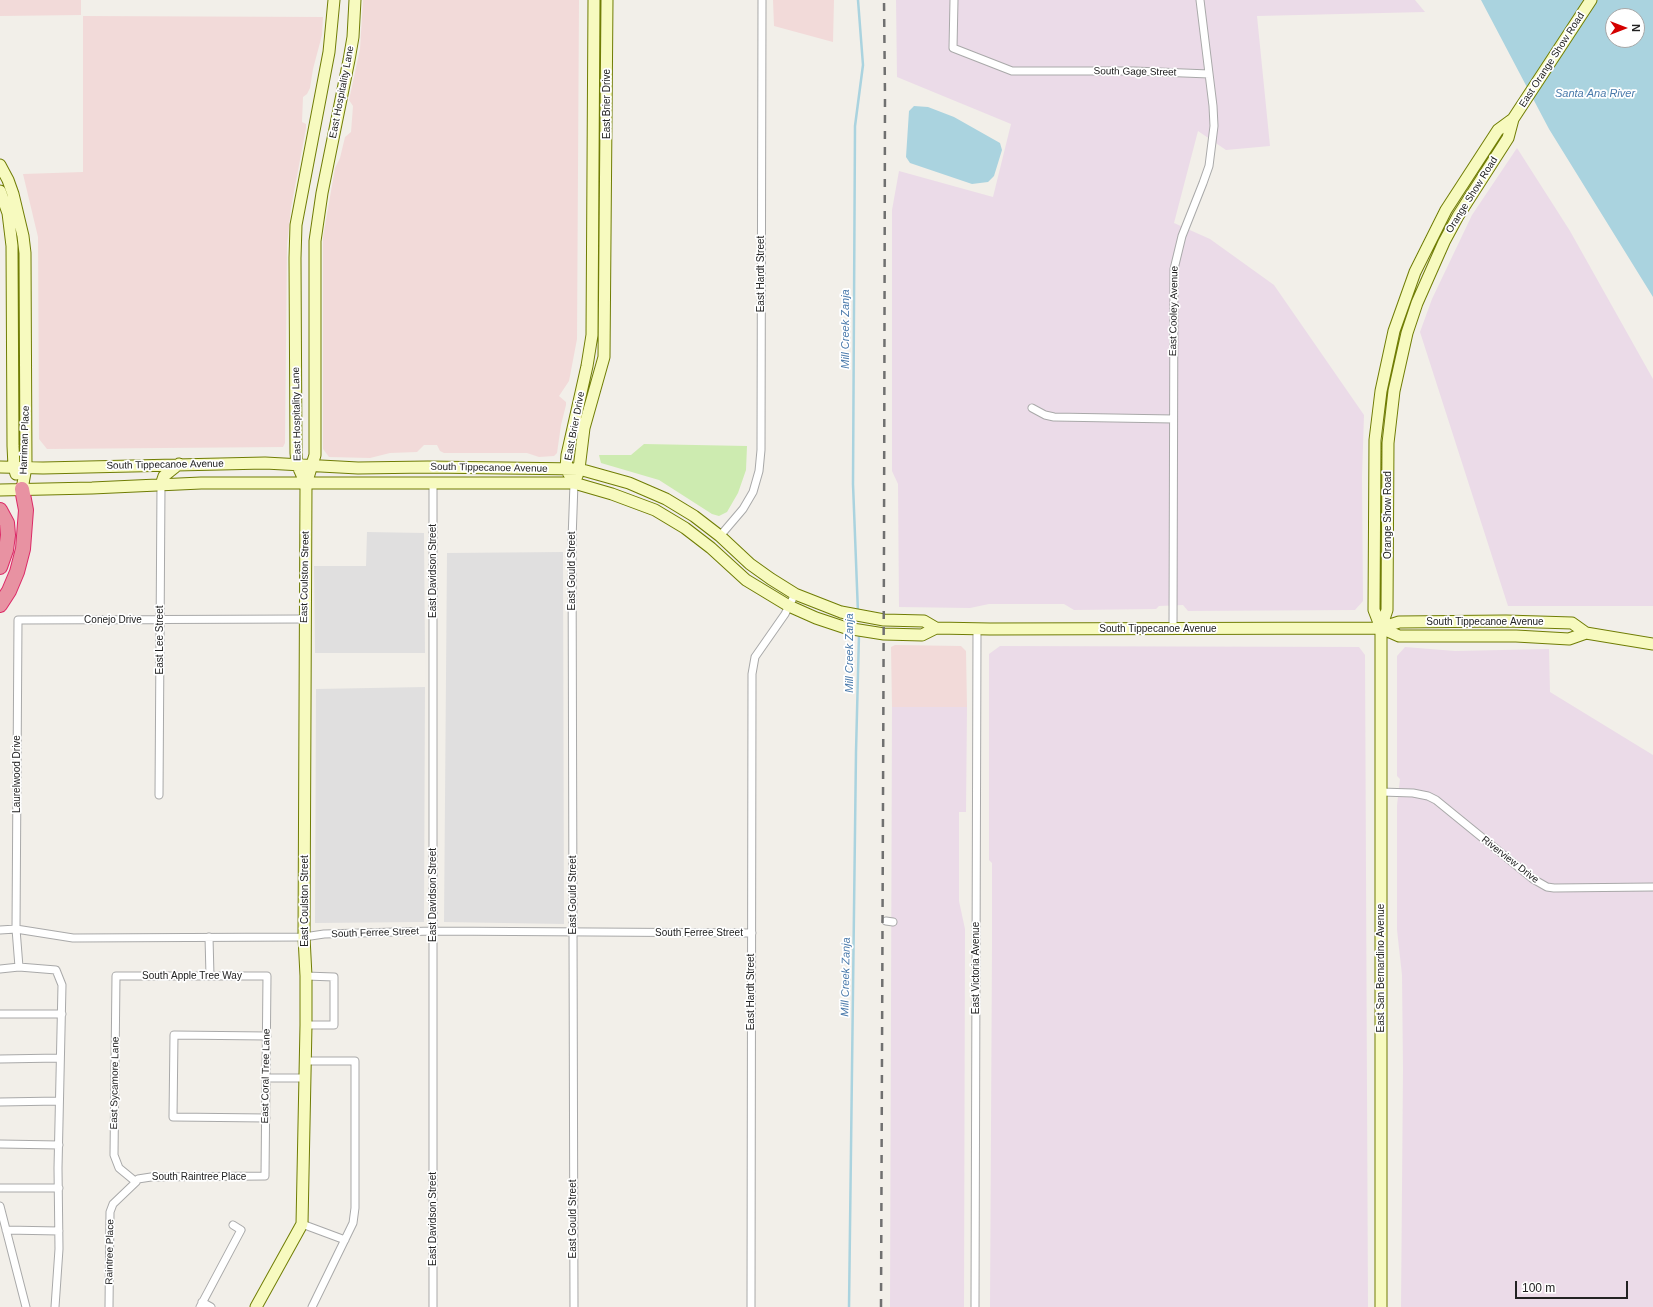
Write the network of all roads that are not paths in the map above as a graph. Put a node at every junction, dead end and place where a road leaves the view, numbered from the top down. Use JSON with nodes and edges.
{"nodes":[{"id":1,"x":334,"y":0,"type":"edge"},
{"id":2,"x":355,"y":0,"type":"edge"},
{"id":3,"x":594,"y":0,"type":"edge"},
{"id":4,"x":607,"y":0,"type":"edge"},
{"id":5,"x":762,"y":0,"type":"edge"},
{"id":6,"x":954,"y":0,"type":"edge"},
{"id":7,"x":1200,"y":0,"type":"edge"},
{"id":8,"x":1591,"y":0,"type":"edge"},
{"id":9,"x":1209,"y":74,"type":"junction"},
{"id":10,"x":1513,"y":119,"type":"junction"},
{"id":11,"x":0,"y":165,"type":"edge"},
{"id":12,"x":0,"y":191,"type":"edge"},
{"id":13,"x":1438,"y":224,"type":"junction"},
{"id":14,"x":1450,"y":230,"type":"junction"},
{"id":15,"x":1032,"y":408,"type":"dead end"},
{"id":16,"x":1173,"y":418,"type":"junction"},
{"id":17,"x":179,"y":464,"type":"junction"},
{"id":18,"x":297,"y":464,"type":"junction"},
{"id":19,"x":312,"y":466,"type":"junction"},
{"id":20,"x":0,"y":467,"type":"edge"},
{"id":21,"x":14,"y":467,"type":"junction"},
{"id":22,"x":26,"y":467,"type":"junction"},
{"id":23,"x":566,"y":468,"type":"junction"},
{"id":24,"x":579,"y":469,"type":"junction"},
{"id":25,"x":574,"y":483,"type":"junction"},
{"id":26,"x":306,"y":484,"type":"junction"},
{"id":27,"x":433,"y":484,"type":"junction"},
{"id":28,"x":161,"y":485,"type":"junction"},
{"id":29,"x":22,"y":489,"type":"junction"},
{"id":30,"x":0,"y":490,"type":"edge"},
{"id":31,"x":0,"y":510,"type":"edge"},
{"id":32,"x":720,"y":536,"type":"junction"},
{"id":33,"x":711,"y":548,"type":"junction"},
{"id":34,"x":0,"y":567,"type":"edge"},
{"id":35,"x":795,"y":594,"type":"junction"},
{"id":36,"x":0,"y":605,"type":"edge"},
{"id":37,"x":789,"y":606,"type":"junction"},
{"id":38,"x":160,"y":619,"type":"junction"},
{"id":39,"x":304,"y":619,"type":"junction"},
{"id":40,"x":18,"y":620,"type":"joint"},
{"id":41,"x":936,"y":628,"type":"junction"},
{"id":42,"x":1381,"y":628,"type":"junction"},
{"id":43,"x":977,"y":629,"type":"junction"},
{"id":44,"x":1173,"y":629,"type":"junction"},
{"id":45,"x":1586,"y":632,"type":"junction"},
{"id":46,"x":1653,"y":644,"type":"edge"},
{"id":47,"x":1381,"y":792,"type":"junction"},
{"id":48,"x":159,"y":795,"type":"dead end"},
{"id":49,"x":1653,"y":887,"type":"edge"},
{"id":50,"x":16,"y":929,"type":"junction"},
{"id":51,"x":0,"y":930,"type":"edge"},
{"id":52,"x":433,"y":932,"type":"junction"},
{"id":53,"x":573,"y":933,"type":"junction"},
{"id":54,"x":752,"y":933,"type":"junction"},
{"id":55,"x":210,"y":937,"type":"junction"},
{"id":56,"x":304,"y":937,"type":"junction"},
{"id":57,"x":19,"y":967,"type":"junction"},
{"id":58,"x":0,"y":969,"type":"edge"},
{"id":59,"x":116,"y":976,"type":"joint"},
{"id":60,"x":210,"y":976,"type":"junction"},
{"id":61,"x":267,"y":976,"type":"joint"},
{"id":62,"x":306,"y":976,"type":"junction"},
{"id":63,"x":0,"y":1014,"type":"edge"},
{"id":64,"x":62,"y":1014,"type":"junction"},
{"id":65,"x":306,"y":1025,"type":"junction"},
{"id":66,"x":267,"y":1036,"type":"junction"},
{"id":67,"x":60,"y":1058,"type":"junction"},
{"id":68,"x":0,"y":1059,"type":"edge"},
{"id":69,"x":306,"y":1061,"type":"junction"},
{"id":70,"x":266,"y":1078,"type":"junction"},
{"id":71,"x":305,"y":1078,"type":"junction"},
{"id":72,"x":60,"y":1101,"type":"junction"},
{"id":73,"x":0,"y":1102,"type":"edge"},
{"id":74,"x":266,"y":1118,"type":"junction"},
{"id":75,"x":0,"y":1144,"type":"edge"},
{"id":76,"x":59,"y":1145,"type":"junction"},
{"id":77,"x":265,"y":1176,"type":"joint"},
{"id":78,"x":136,"y":1182,"type":"junction"},
{"id":79,"x":0,"y":1188,"type":"edge"},
{"id":80,"x":59,"y":1188,"type":"junction"},
{"id":81,"x":0,"y":1206,"type":"edge"},
{"id":82,"x":302,"y":1224,"type":"junction"},
{"id":83,"x":232,"y":1225,"type":"dead end"},
{"id":84,"x":6,"y":1230,"type":"junction"},
{"id":85,"x":59,"y":1231,"type":"junction"},
{"id":86,"x":345,"y":1240,"type":"junction"},
{"id":87,"x":201,"y":1305,"type":"edge"},
{"id":88,"x":26,"y":1307,"type":"edge"},
{"id":89,"x":55,"y":1307,"type":"edge"},
{"id":90,"x":110,"y":1307,"type":"edge"},
{"id":91,"x":211,"y":1307,"type":"edge"},
{"id":92,"x":256,"y":1307,"type":"edge"},
{"id":93,"x":312,"y":1307,"type":"edge"},
{"id":94,"x":433,"y":1307,"type":"edge"},
{"id":95,"x":574,"y":1307,"type":"edge"},
{"id":96,"x":751,"y":1307,"type":"edge"},
{"id":97,"x":975,"y":1307,"type":"edge"},
{"id":98,"x":1382,"y":1307,"type":"edge"}],
"edges":[{"from":1,"to":18,"type":"main road","name":"East Hospitality Lane"},
{"from":2,"to":19,"type":"main road","name":"East Hospitality Lane"},
{"from":3,"to":23,"type":"main road","name":"East Brier Drive"},
{"from":4,"to":24,"type":"main road","name":"East Brier Drive"},
{"from":5,"to":32,"type":"street","name":"East Hardt Street"},
{"from":6,"to":9,"type":"street","name":"South Gage Street"},
{"from":7,"to":9,"type":"street","name":"East Cooley Avenue"},
{"from":8,"to":10,"type":"main road","name":"East Orange Show Road"},
{"from":9,"to":16,"type":"street","name":"East Cooley Avenue"},
{"from":10,"to":13,"type":"main road","name":"Orange Show Road"},
{"from":10,"to":14,"type":"main road","name":"Orange Show Road"},
{"from":11,"to":22,"type":"main road","name":"Harriman Place"},
{"from":12,"to":21,"type":"main road","name":"Harriman Place"},
{"from":13,"to":14,"type":"main road"},
{"from":13,"to":42,"type":"main road","name":"Orange Show Road"},
{"from":14,"to":42,"type":"main road","name":"Orange Show Road"},
{"from":15,"to":16,"type":"street"},
{"from":16,"to":44,"type":"street","name":"East Cooley Avenue"},
{"from":17,"to":18,"type":"main road","name":"South Tippecanoe Avenue"},
{"from":17,"to":22,"type":"main road","name":"South Tippecanoe Avenue"},
{"from":17,"to":28,"type":"main road"},
{"from":18,"to":19,"type":"main road","name":"South Tippecanoe Avenue"},
{"from":18,"to":26,"type":"main road","name":"East Hospitality Lane"},
{"from":19,"to":23,"type":"main road","name":"South Tippecanoe Avenue"},
{"from":19,"to":26,"type":"main road","name":"East Hospitality Lane"},
{"from":20,"to":21,"type":"main road","name":"South Tippecanoe Avenue"},
{"from":21,"to":22,"type":"main road","name":"South Tippecanoe Avenue"},
{"from":21,"to":29,"type":"main road","name":"Harriman Place"},
{"from":22,"to":29,"type":"main road","name":"Harriman Place"},
{"from":23,"to":24,"type":"main road","name":"South Tippecanoe Avenue"},
{"from":23,"to":25,"type":"main road","name":"East Brier Drive"},
{"from":24,"to":25,"type":"main road","name":"East Brier Drive"},
{"from":24,"to":32,"type":"main road","name":"South Tippecanoe Avenue"},
{"from":25,"to":27,"type":"main road","name":"South Tippecanoe Avenue"},
{"from":25,"to":33,"type":"main road","name":"South Tippecanoe Avenue"},
{"from":25,"to":53,"type":"street","name":"East Gould Street"},
{"from":26,"to":27,"type":"main road","name":"South Tippecanoe Avenue"},
{"from":26,"to":28,"type":"main road","name":"South Tippecanoe Avenue"},
{"from":26,"to":39,"type":"main road","name":"East Coulston Street"},
{"from":27,"to":52,"type":"street","name":"East Davidson Street"},
{"from":28,"to":29,"type":"main road","name":"South Tippecanoe Avenue"},
{"from":28,"to":38,"type":"street","name":"East Lee Street"},
{"from":29,"to":30,"type":"main road","name":"South Tippecanoe Avenue"},
{"from":29,"to":36,"type":"highway"},
{"from":31,"to":34,"type":"highway"},
{"from":32,"to":33,"type":"main road"},
{"from":32,"to":35,"type":"main road","name":"South Tippecanoe Avenue"},
{"from":33,"to":37,"type":"main road","name":"South Tippecanoe Avenue"},
{"from":35,"to":37,"type":"street","name":"East Hardt Street"},
{"from":35,"to":41,"type":"main road","name":"South Tippecanoe Avenue"},
{"from":37,"to":41,"type":"main road","name":"South Tippecanoe Avenue"},
{"from":37,"to":54,"type":"street","name":"East Hardt Street"},
{"from":38,"to":39,"type":"street","name":"Conejo Drive"},
{"from":38,"to":40,"type":"street","name":"Conejo Drive"},
{"from":38,"to":48,"type":"street","name":"East Lee Street"},
{"from":39,"to":56,"type":"main road","name":"East Coulston Street"},
{"from":40,"to":50,"type":"street","name":"Laurelwood Drive"},
{"from":41,"to":43,"type":"main road","name":"South Tippecanoe Avenue"},
{"from":42,"to":44,"type":"main road","name":"South Tippecanoe Avenue"},
{"from":42,"to":45,"type":"main road","name":"South Tippecanoe Avenue"},
{"from":42,"to":45,"type":"main road","name":"South Tippecanoe Avenue"},
{"from":42,"to":47,"type":"main road","name":"East San Bernardino Avenue"},
{"from":43,"to":44,"type":"main road","name":"South Tippecanoe Avenue"},
{"from":43,"to":97,"type":"street","name":"East Victoria Avenue"},
{"from":45,"to":46,"type":"main road","name":"South Tippecanoe Avenue"},
{"from":47,"to":49,"type":"street","name":"Riverview Drive"},
{"from":47,"to":98,"type":"main road","name":"East San Bernardino Avenue"},
{"from":50,"to":51,"type":"street","name":"South Ferree Street"},
{"from":50,"to":55,"type":"street","name":"South Ferree Street"},
{"from":50,"to":57,"type":"street","name":"Laurelwood Drive"},
{"from":52,"to":53,"type":"street","name":"South Ferree Street"},
{"from":52,"to":56,"type":"street","name":"South Ferree Street"},
{"from":52,"to":94,"type":"street","name":"East Davidson Street"},
{"from":53,"to":54,"type":"street","name":"South Ferree Street"},
{"from":53,"to":95,"type":"street","name":"East Gould Street"},
{"from":54,"to":96,"type":"street","name":"East Hardt Street"},
{"from":55,"to":56,"type":"street","name":"South Ferree Street"},
{"from":55,"to":60,"type":"street"},
{"from":56,"to":62,"type":"main road","name":"East Coulston Street"},
{"from":57,"to":58,"type":"street"},
{"from":57,"to":64,"type":"street"},
{"from":59,"to":60,"type":"street","name":"South Apple Tree Way"},
{"from":59,"to":78,"type":"street","name":"East Sycamore Lane"},
{"from":60,"to":61,"type":"street","name":"South Apple Tree Way"},
{"from":61,"to":66,"type":"street","name":"East Coral Tree Lane"},
{"from":62,"to":65,"type":"main road","name":"East Coulston Street"},
{"from":62,"to":65,"type":"street"},
{"from":63,"to":64,"type":"street"},
{"from":64,"to":67,"type":"street"},
{"from":65,"to":69,"type":"main road","name":"East Coulston Street"},
{"from":66,"to":70,"type":"street","name":"East Coral Tree Lane"},
{"from":66,"to":74,"type":"street"},
{"from":67,"to":68,"type":"street"},
{"from":67,"to":72,"type":"street"},
{"from":69,"to":71,"type":"main road","name":"East Coulston Street"},
{"from":69,"to":86,"type":"street"},
{"from":70,"to":71,"type":"street"},
{"from":70,"to":74,"type":"street","name":"East Coral Tree Lane"},
{"from":71,"to":82,"type":"main road","name":"East Coulston Street"},
{"from":72,"to":73,"type":"street"},
{"from":72,"to":76,"type":"street"},
{"from":74,"to":77,"type":"street","name":"East Coral Tree Lane"},
{"from":75,"to":76,"type":"street"},
{"from":76,"to":80,"type":"street"},
{"from":77,"to":78,"type":"street","name":"South Raintree Place"},
{"from":78,"to":90,"type":"street","name":"Raintree Place"},
{"from":79,"to":80,"type":"street"},
{"from":80,"to":85,"type":"street"},
{"from":81,"to":84,"type":"street"},
{"from":82,"to":86,"type":"street"},
{"from":82,"to":92,"type":"main road","name":"East Coulston Street"},
{"from":83,"to":87,"type":"street"},
{"from":84,"to":85,"type":"street"},
{"from":84,"to":88,"type":"street"},
{"from":85,"to":89,"type":"street"},
{"from":86,"to":93,"type":"street"},
{"from":87,"to":91,"type":"street"}]}
